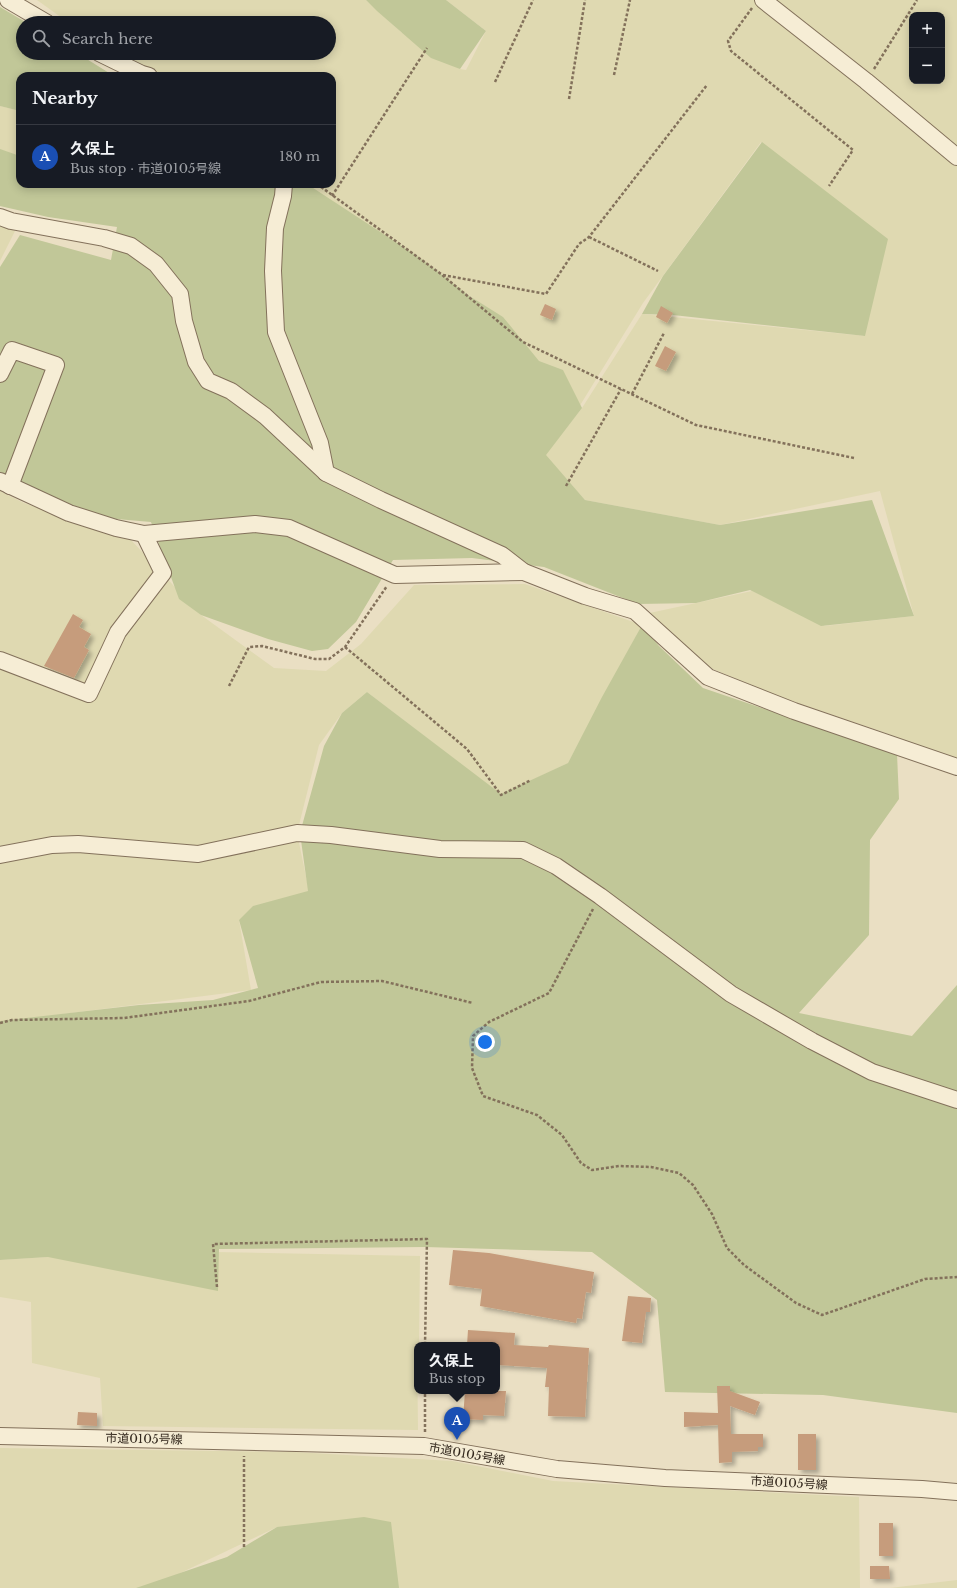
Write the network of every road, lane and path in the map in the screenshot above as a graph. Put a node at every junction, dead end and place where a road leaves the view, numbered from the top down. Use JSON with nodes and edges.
{"nodes":[{"id":1,"x":8,"y":0,"type":"edge"},
{"id":2,"x":533,"y":0,"type":"edge"},
{"id":3,"x":585,"y":0,"type":"edge"},
{"id":4,"x":630,"y":0,"type":"edge"},
{"id":5,"x":917,"y":0,"type":"edge"},
{"id":6,"x":758,"y":3,"type":"edge"},
{"id":7,"x":35,"y":16,"type":"edge"},
{"id":8,"x":427,"y":48,"type":"dead end"},
{"id":9,"x":113,"y":60,"type":"edge"},
{"id":10,"x":138,"y":72,"type":"edge"},
{"id":11,"x":614,"y":75,"type":"dead end"},
{"id":12,"x":866,"y":81,"type":"junction"},
{"id":13,"x":495,"y":82,"type":"dead end"},
{"id":14,"x":707,"y":85,"type":"dead end"},
{"id":15,"x":568,"y":99,"type":"dead end"},
{"id":16,"x":957,"y":157,"type":"edge"},
{"id":17,"x":829,"y":186,"type":"dead end"},
{"id":18,"x":284,"y":188,"type":"edge"},
{"id":19,"x":322,"y":188,"type":"edge"},
{"id":20,"x":332,"y":196,"type":"junction"},
{"id":21,"x":0,"y":218,"type":"edge"},
{"id":22,"x":589,"y":237,"type":"junction"},
{"id":23,"x":658,"y":272,"type":"dead end"},
{"id":24,"x":441,"y":274,"type":"junction"},
{"id":25,"x":664,"y":333,"type":"dead end"},
{"id":26,"x":0,"y":374,"type":"edge"},
{"id":27,"x":620,"y":389,"type":"junction"},
{"id":28,"x":632,"y":394,"type":"junction"},
{"id":29,"x":854,"y":458,"type":"dead end"},
{"id":30,"x":326,"y":473,"type":"junction"},
{"id":31,"x":5,"y":483,"type":"edge"},
{"id":32,"x":566,"y":486,"type":"dead end"},
{"id":33,"x":144,"y":534,"type":"junction"},
{"id":34,"x":524,"y":572,"type":"junction"},
{"id":35,"x":395,"y":574,"type":"junction"},
{"id":36,"x":345,"y":647,"type":"junction"},
{"id":37,"x":0,"y":660,"type":"edge"},
{"id":38,"x":228,"y":686,"type":"dead end"},
{"id":39,"x":957,"y":767,"type":"edge"},
{"id":40,"x":530,"y":780,"type":"dead end"},
{"id":41,"x":0,"y":855,"type":"edge"},
{"id":42,"x":600,"y":896,"type":"junction"},
{"id":43,"x":473,"y":1003,"type":"dead end"},
{"id":44,"x":0,"y":1023,"type":"edge"},
{"id":45,"x":957,"y":1100,"type":"edge"},
{"id":46,"x":957,"y":1277,"type":"edge"},
{"id":47,"x":217,"y":1287,"type":"dead end"},
{"id":48,"x":426,"y":1342,"type":"edge"},
{"id":49,"x":425,"y":1394,"type":"edge"},
{"id":50,"x":0,"y":1436,"type":"edge"},
{"id":51,"x":244,"y":1442,"type":"junction"},
{"id":52,"x":424,"y":1446,"type":"junction"},
{"id":53,"x":957,"y":1492,"type":"edge"},
{"id":54,"x":244,"y":1547,"type":"dead end"}],
"edges":[{"from":1,"to":7,"type":"street"},
{"from":2,"to":13,"type":"path"},
{"from":3,"to":15,"type":"path"},
{"from":4,"to":11,"type":"path"},
{"from":5,"to":12,"type":"path"},
{"from":6,"to":12,"type":"street"},
{"from":6,"to":17,"type":"path"},
{"from":8,"to":20,"type":"path"},
{"from":9,"to":10,"type":"street"},
{"from":12,"to":16,"type":"street"},
{"from":14,"to":22,"type":"path"},
{"from":18,"to":30,"type":"street"},
{"from":19,"to":20,"type":"path"},
{"from":20,"to":24,"type":"path"},
{"from":21,"to":30,"type":"street"},
{"from":22,"to":23,"type":"path"},
{"from":22,"to":24,"type":"path"},
{"from":24,"to":27,"type":"path"},
{"from":25,"to":28,"type":"path"},
{"from":26,"to":31,"type":"street"},
{"from":27,"to":28,"type":"path"},
{"from":27,"to":32,"type":"path"},
{"from":28,"to":29,"type":"path"},
{"from":30,"to":34,"type":"street"},
{"from":31,"to":33,"type":"street"},
{"from":33,"to":35,"type":"street"},
{"from":33,"to":37,"type":"street"},
{"from":34,"to":35,"type":"street"},
{"from":34,"to":39,"type":"street"},
{"from":35,"to":36,"type":"path"},
{"from":36,"to":38,"type":"path"},
{"from":36,"to":40,"type":"path"},
{"from":41,"to":42,"type":"street"},
{"from":42,"to":45,"type":"street"},
{"from":42,"to":46,"type":"path"},
{"from":43,"to":44,"type":"path"},
{"from":47,"to":48,"type":"path"},
{"from":49,"to":52,"type":"path"},
{"from":50,"to":51,"type":"street","name":"市道0105号線"},
{"from":51,"to":52,"type":"street","name":"市道0105号線"},
{"from":51,"to":54,"type":"path"},
{"from":52,"to":53,"type":"street","name":"市道0105号線"}]}
